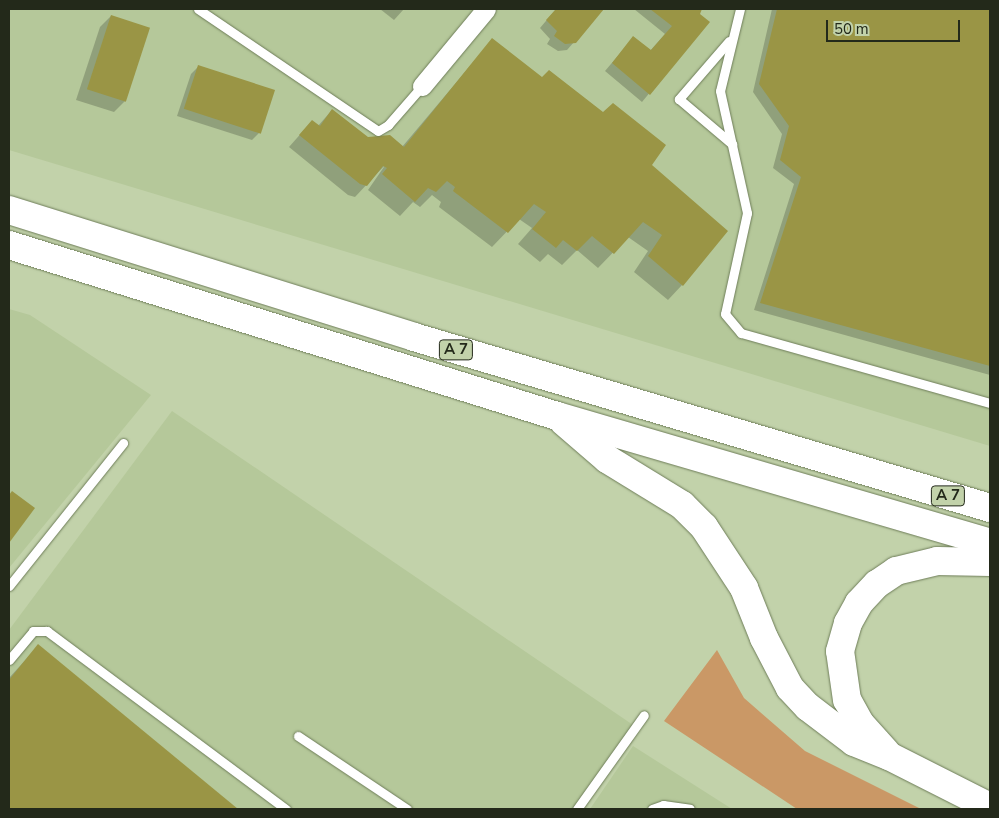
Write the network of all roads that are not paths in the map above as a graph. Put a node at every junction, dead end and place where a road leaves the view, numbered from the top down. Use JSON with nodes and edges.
{"nodes":[{"id":1,"x":198,"y":9,"type":"edge"},
{"id":2,"x":486,"y":9,"type":"edge"},
{"id":3,"x":740,"y":9,"type":"edge"},
{"id":4,"x":731,"y":39,"type":"junction"},
{"id":5,"x":422,"y":86,"type":"joint"},
{"id":6,"x":732,"y":144,"type":"junction"},
{"id":7,"x":9,"y":210,"type":"edge"},
{"id":8,"x":9,"y":245,"type":"edge"},
{"id":9,"x":990,"y":403,"type":"edge"},
{"id":10,"x":558,"y":416,"type":"junction"},
{"id":11,"x":124,"y":443,"type":"dead end"},
{"id":12,"x":990,"y":508,"type":"edge"},
{"id":13,"x":990,"y":543,"type":"edge"},
{"id":14,"x":990,"y":562,"type":"edge"},
{"id":15,"x":9,"y":586,"type":"edge"},
{"id":16,"x":9,"y":660,"type":"edge"},
{"id":17,"x":644,"y":715,"type":"dead end"},
{"id":18,"x":298,"y":736,"type":"dead end"},
{"id":19,"x":889,"y":756,"type":"junction"},
{"id":20,"x":990,"y":807,"type":"edge"},
{"id":21,"x":286,"y":809,"type":"edge"},
{"id":22,"x":407,"y":809,"type":"edge"},
{"id":23,"x":577,"y":809,"type":"edge"},
{"id":24,"x":652,"y":809,"type":"edge"},
{"id":25,"x":690,"y":809,"type":"edge"}],
"edges":[{"from":1,"to":5,"type":"lane"},
{"from":2,"to":5,"type":"street"},
{"from":3,"to":4,"type":"lane"},
{"from":4,"to":6,"type":"lane"},
{"from":4,"to":6,"type":"lane"},
{"from":6,"to":9,"type":"lane"},
{"from":7,"to":12,"type":"highway","number":"A 7"},
{"from":8,"to":10,"type":"highway","number":"A 7"},
{"from":10,"to":13,"type":"highway","number":"A 7"},
{"from":10,"to":19,"type":"highway"},
{"from":11,"to":15,"type":"lane"},
{"from":14,"to":19,"type":"highway"},
{"from":16,"to":21,"type":"lane"},
{"from":17,"to":23,"type":"lane"},
{"from":18,"to":22,"type":"lane"},
{"from":19,"to":20,"type":"highway"},
{"from":24,"to":25,"type":"lane"}]}
